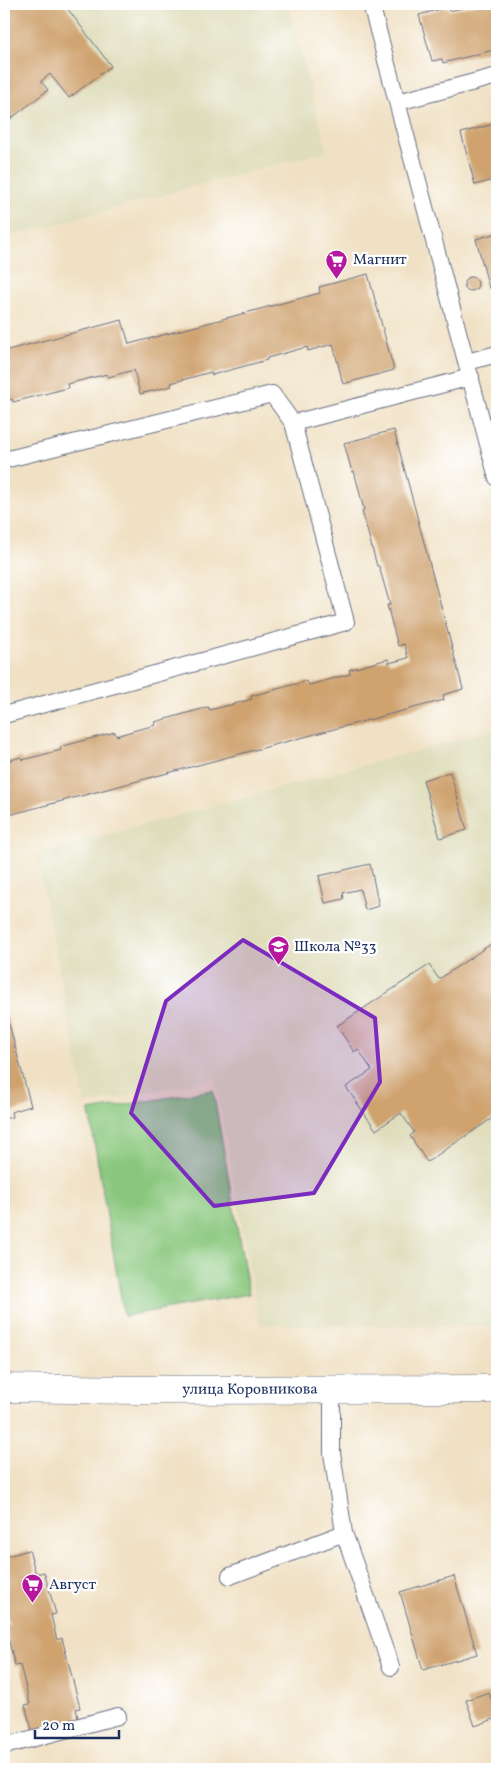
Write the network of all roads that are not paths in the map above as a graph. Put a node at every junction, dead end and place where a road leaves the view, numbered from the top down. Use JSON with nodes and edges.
{"nodes":[{"id":1,"x":371,"y":4,"type":"edge"},
{"id":2,"x":497,"y":76,"type":"edge"},
{"id":3,"x":398,"y":102,"type":"junction"},
{"id":4,"x":497,"y":354,"type":"edge"},
{"id":5,"x":469,"y":369,"type":"junction"},
{"id":6,"x":293,"y":423,"type":"junction"},
{"id":7,"x":4,"y":460,"type":"edge"},
{"id":8,"x":497,"y":478,"type":"edge"},
{"id":9,"x":4,"y":715,"type":"edge"},
{"id":10,"x":4,"y":1388,"type":"edge"},
{"id":11,"x":497,"y":1389,"type":"edge"},
{"id":12,"x":332,"y":1390,"type":"junction"},
{"id":13,"x":344,"y":1533,"type":"junction"},
{"id":14,"x":230,"y":1576,"type":"dead end"},
{"id":15,"x":391,"y":1667,"type":"dead end"},
{"id":16,"x":118,"y":1716,"type":"dead end"},
{"id":17,"x":4,"y":1746,"type":"edge"}],
"edges":[{"from":1,"to":3,"type":"lane"},
{"from":2,"to":3,"type":"lane"},
{"from":3,"to":5,"type":"lane"},
{"from":4,"to":5,"type":"lane"},
{"from":5,"to":6,"type":"lane"},
{"from":5,"to":8,"type":"lane"},
{"from":6,"to":7,"type":"lane"},
{"from":6,"to":9,"type":"lane"},
{"from":10,"to":12,"type":"street","name":"улица Коровникова"},
{"from":11,"to":12,"type":"street","name":"улица Коровникова"},
{"from":12,"to":13,"type":"lane"},
{"from":13,"to":14,"type":"lane"},
{"from":13,"to":15,"type":"lane"},
{"from":16,"to":17,"type":"lane"}]}
